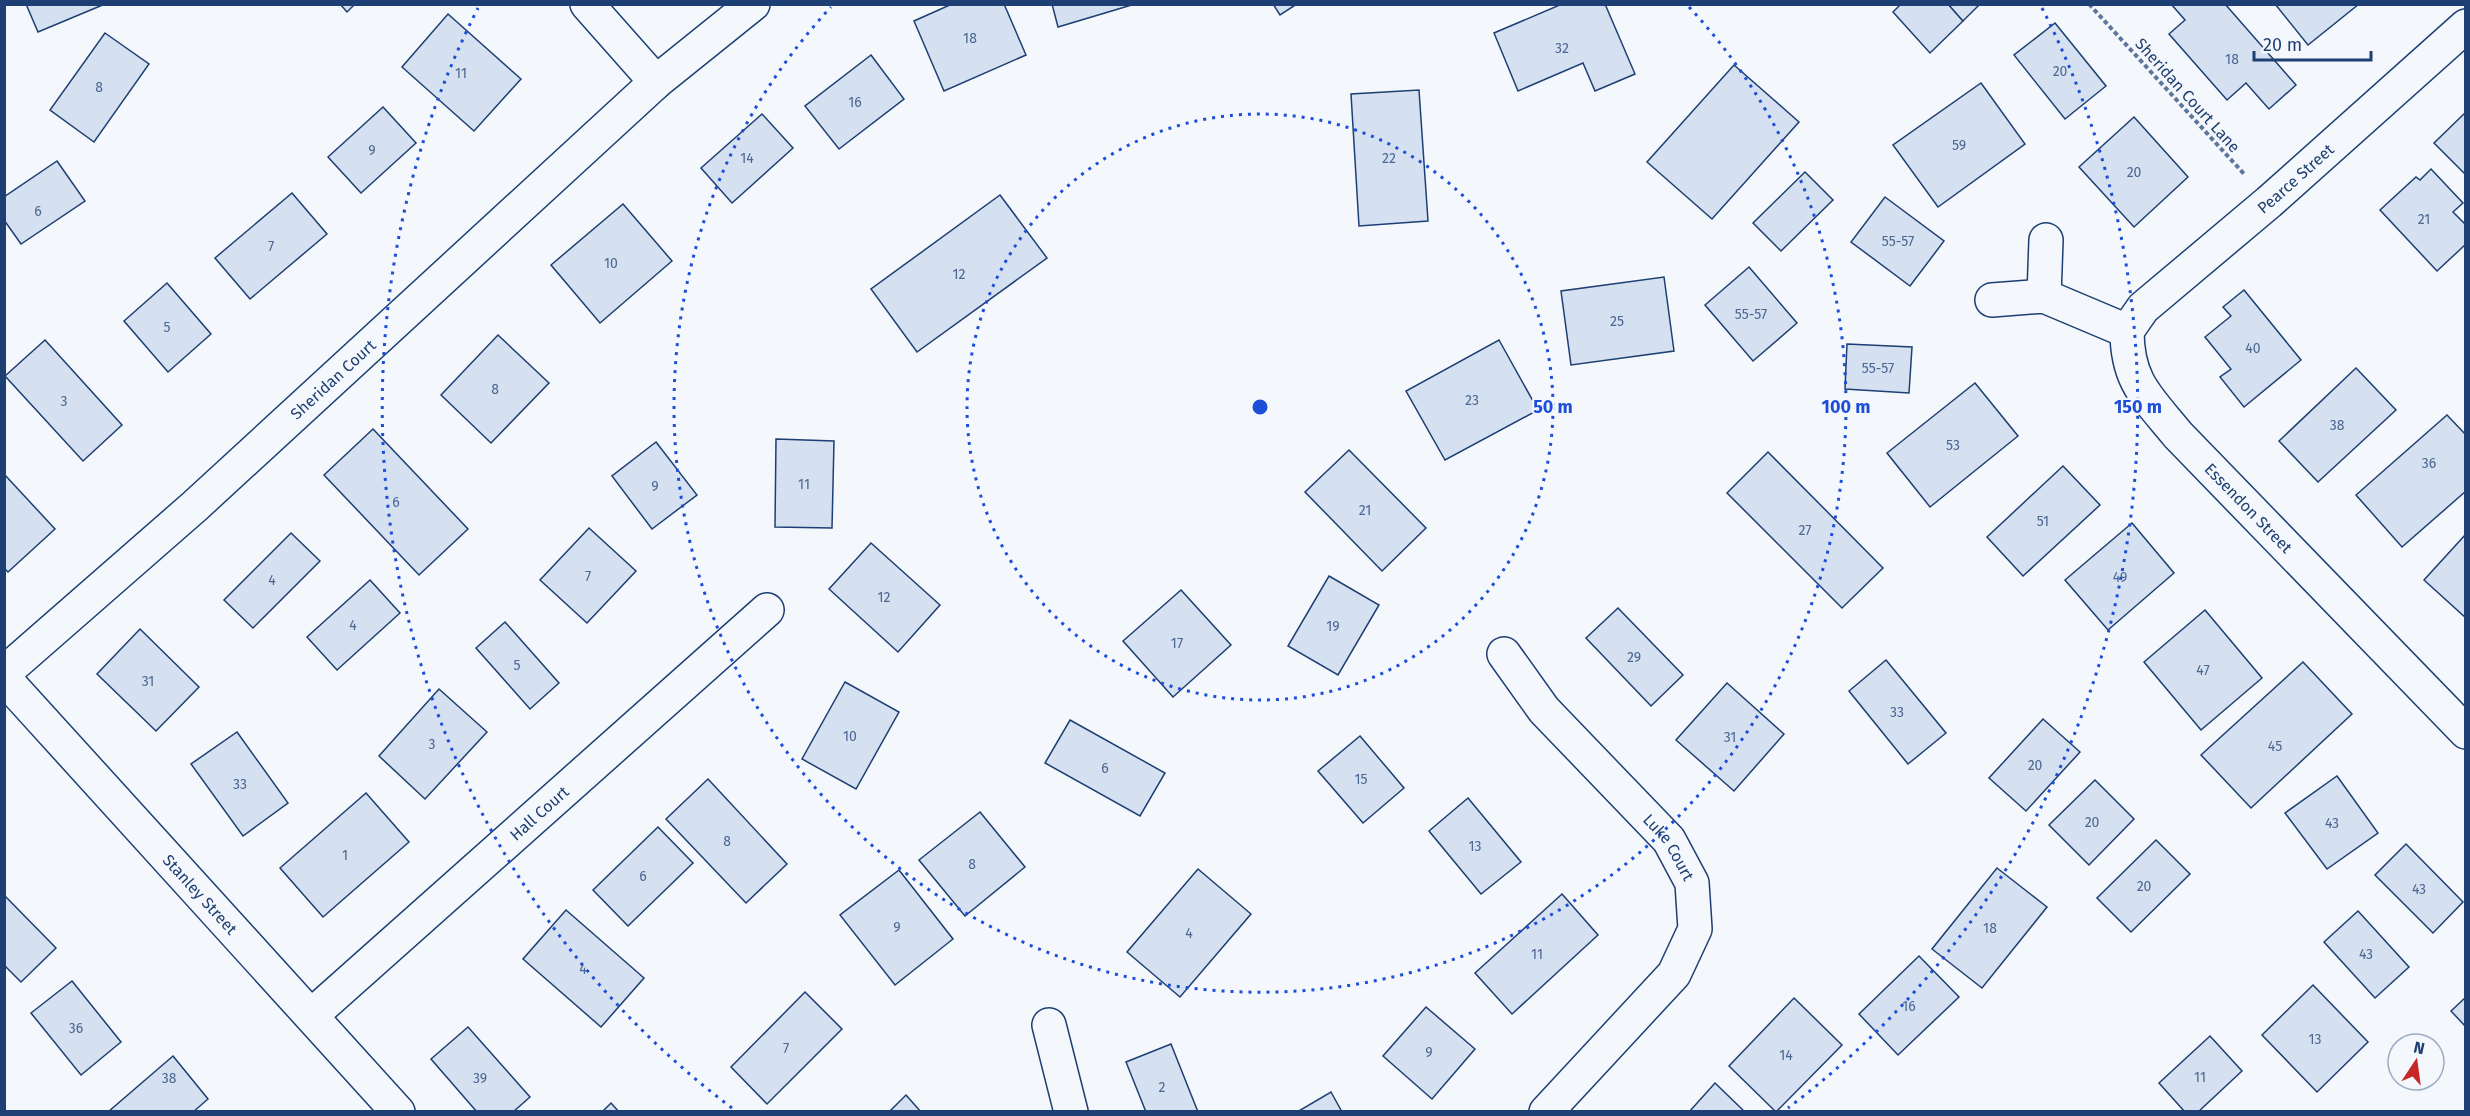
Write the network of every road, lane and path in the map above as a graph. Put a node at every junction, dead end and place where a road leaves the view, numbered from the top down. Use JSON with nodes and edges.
{"nodes":[{"id":1,"x":587,"y":4,"type":"edge"},
{"id":2,"x":753,"y":4,"type":"edge"},
{"id":3,"x":2090,"y":4,"type":"edge"},
{"id":4,"x":2466,"y":26,"type":"edge"},
{"id":5,"x":656,"y":82,"type":"junction"},
{"id":6,"x":2269,"y":202,"type":"junction"},
{"id":7,"x":2046,"y":240,"type":"dead end"},
{"id":8,"x":2044,"y":296,"type":"junction"},
{"id":9,"x":1992,"y":300,"type":"dead end"},
{"id":10,"x":2127,"y":331,"type":"junction"},
{"id":11,"x":767,"y":610,"type":"dead end"},
{"id":12,"x":1504,"y":654,"type":"dead end"},
{"id":13,"x":4,"y":673,"type":"edge"},
{"id":14,"x":4,"y":678,"type":"edge"},
{"id":15,"x":2466,"y":732,"type":"edge"},
{"id":16,"x":312,"y":1015,"type":"junction"},
{"id":17,"x":1050,"y":1025,"type":"dead end"},
{"id":18,"x":398,"y":1112,"type":"edge"},
{"id":19,"x":1071,"y":1112,"type":"edge"},
{"id":20,"x":1546,"y":1112,"type":"edge"}],
"edges":[{"from":1,"to":5,"type":"street"},
{"from":2,"to":5,"type":"street","name":"Sheridan Court"},
{"from":3,"to":6,"type":"path","name":"Sheridan Court Lane"},
{"from":4,"to":6,"type":"street","name":"Pearce Street"},
{"from":5,"to":13,"type":"street","name":"Sheridan Court"},
{"from":6,"to":10,"type":"street","name":"Pearce Street"},
{"from":7,"to":8,"type":"street"},
{"from":8,"to":9,"type":"street"},
{"from":8,"to":10,"type":"street"},
{"from":10,"to":15,"type":"street","name":"Essendon Street"},
{"from":11,"to":16,"type":"street","name":"Hall Court"},
{"from":12,"to":20,"type":"street","name":"Luke Court"},
{"from":14,"to":16,"type":"street","name":"Stanley Street"},
{"from":16,"to":18,"type":"street","name":"Stanley Street"},
{"from":17,"to":19,"type":"street"}]}
